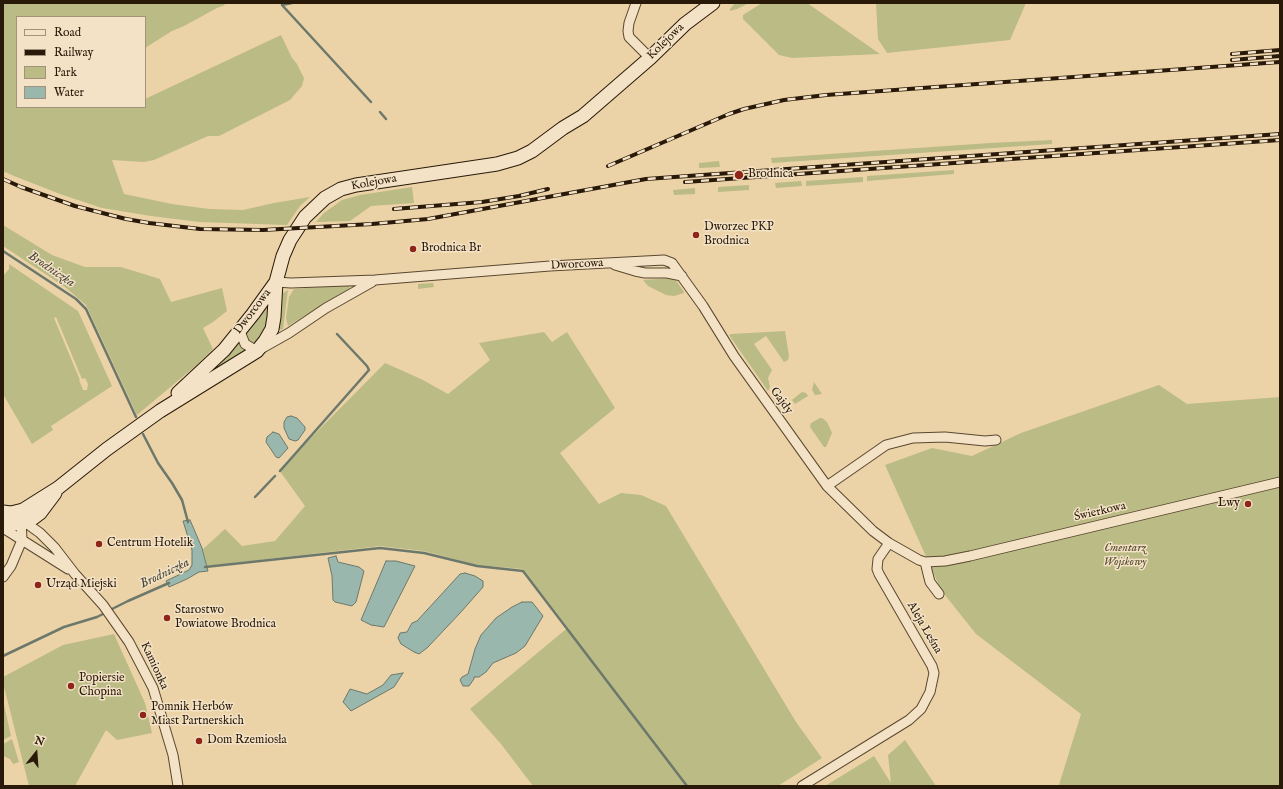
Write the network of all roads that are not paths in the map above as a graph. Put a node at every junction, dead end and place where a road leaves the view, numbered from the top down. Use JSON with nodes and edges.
{"nodes":[{"id":1,"x":636,"y":3,"type":"edge"},
{"id":2,"x":700,"y":3,"type":"edge"},
{"id":3,"x":713,"y":3,"type":"edge"},
{"id":4,"x":647,"y":55,"type":"junction"},
{"id":5,"x":682,"y":276,"type":"joint"},
{"id":6,"x":375,"y":280,"type":"junction"},
{"id":7,"x":276,"y":282,"type":"junction"},
{"id":8,"x":242,"y":328,"type":"junction"},
{"id":9,"x":257,"y":351,"type":"junction"},
{"id":10,"x":160,"y":411,"type":"junction"},
{"id":11,"x":996,"y":440,"type":"dead end"},
{"id":12,"x":1280,"y":482,"type":"edge"},
{"id":13,"x":827,"y":486,"type":"junction"},
{"id":14,"x":27,"y":516,"type":"junction"},
{"id":15,"x":4,"y":517,"type":"edge"},
{"id":16,"x":3,"y":528,"type":"edge"},
{"id":17,"x":872,"y":531,"type":"joint"},
{"id":18,"x":40,"y":533,"type":"junction"},
{"id":19,"x":22,"y":540,"type":"junction"},
{"id":20,"x":50,"y":542,"type":"junction"},
{"id":21,"x":889,"y":543,"type":"junction"},
{"id":22,"x":925,"y":562,"type":"junction"},
{"id":23,"x":75,"y":574,"type":"junction"},
{"id":24,"x":3,"y":577,"type":"edge"},
{"id":25,"x":939,"y":594,"type":"dead end"},
{"id":26,"x":178,"y":786,"type":"edge"},
{"id":27,"x":802,"y":786,"type":"edge"}],
"edges":[{"from":1,"to":4,"type":"street"},
{"from":2,"to":4,"type":"street","name":"Kolejowa"},
{"from":3,"to":4,"type":"street","name":"Kolejowa"},
{"from":4,"to":7,"type":"street","name":"Kolejowa"},
{"from":5,"to":6,"type":"street","name":"Dworcowa"},
{"from":5,"to":13,"type":"street","name":"Gajdy"},
{"from":6,"to":7,"type":"street","name":"Dworcowa"},
{"from":6,"to":9,"type":"street","name":"Dworcowa"},
{"from":7,"to":8,"type":"street","name":"Dworcowa"},
{"from":7,"to":9,"type":"street","name":"Kolejowa"},
{"from":8,"to":9,"type":"street"},
{"from":8,"to":10,"type":"street","name":"Dworcowa"},
{"from":9,"to":10,"type":"street","name":"Dworcowa"},
{"from":10,"to":14,"type":"street","name":"Dworcowa"},
{"from":11,"to":13,"type":"street"},
{"from":12,"to":22,"type":"street","name":"Świerkowa"},
{"from":13,"to":17,"type":"street","name":"Gajdy"},
{"from":14,"to":15,"type":"street"},
{"from":14,"to":18,"type":"street","name":"Kamionka"},
{"from":14,"to":18,"type":"street"},
{"from":14,"to":19,"type":"street"},
{"from":16,"to":19,"type":"street","name":"Kamionka"},
{"from":17,"to":21,"type":"street","name":"Świerkowa"},
{"from":18,"to":20,"type":"street","name":"Kamionka"},
{"from":19,"to":20,"type":"street"},
{"from":19,"to":23,"type":"street","name":"Kamionka"},
{"from":19,"to":24,"type":"street"},
{"from":20,"to":23,"type":"street","name":"Kamionka"},
{"from":21,"to":22,"type":"street","name":"Świerkowa"},
{"from":21,"to":27,"type":"street","name":"Aleja Leśna"},
{"from":22,"to":25,"type":"street"},
{"from":23,"to":26,"type":"street","name":"Kamionka"}]}
